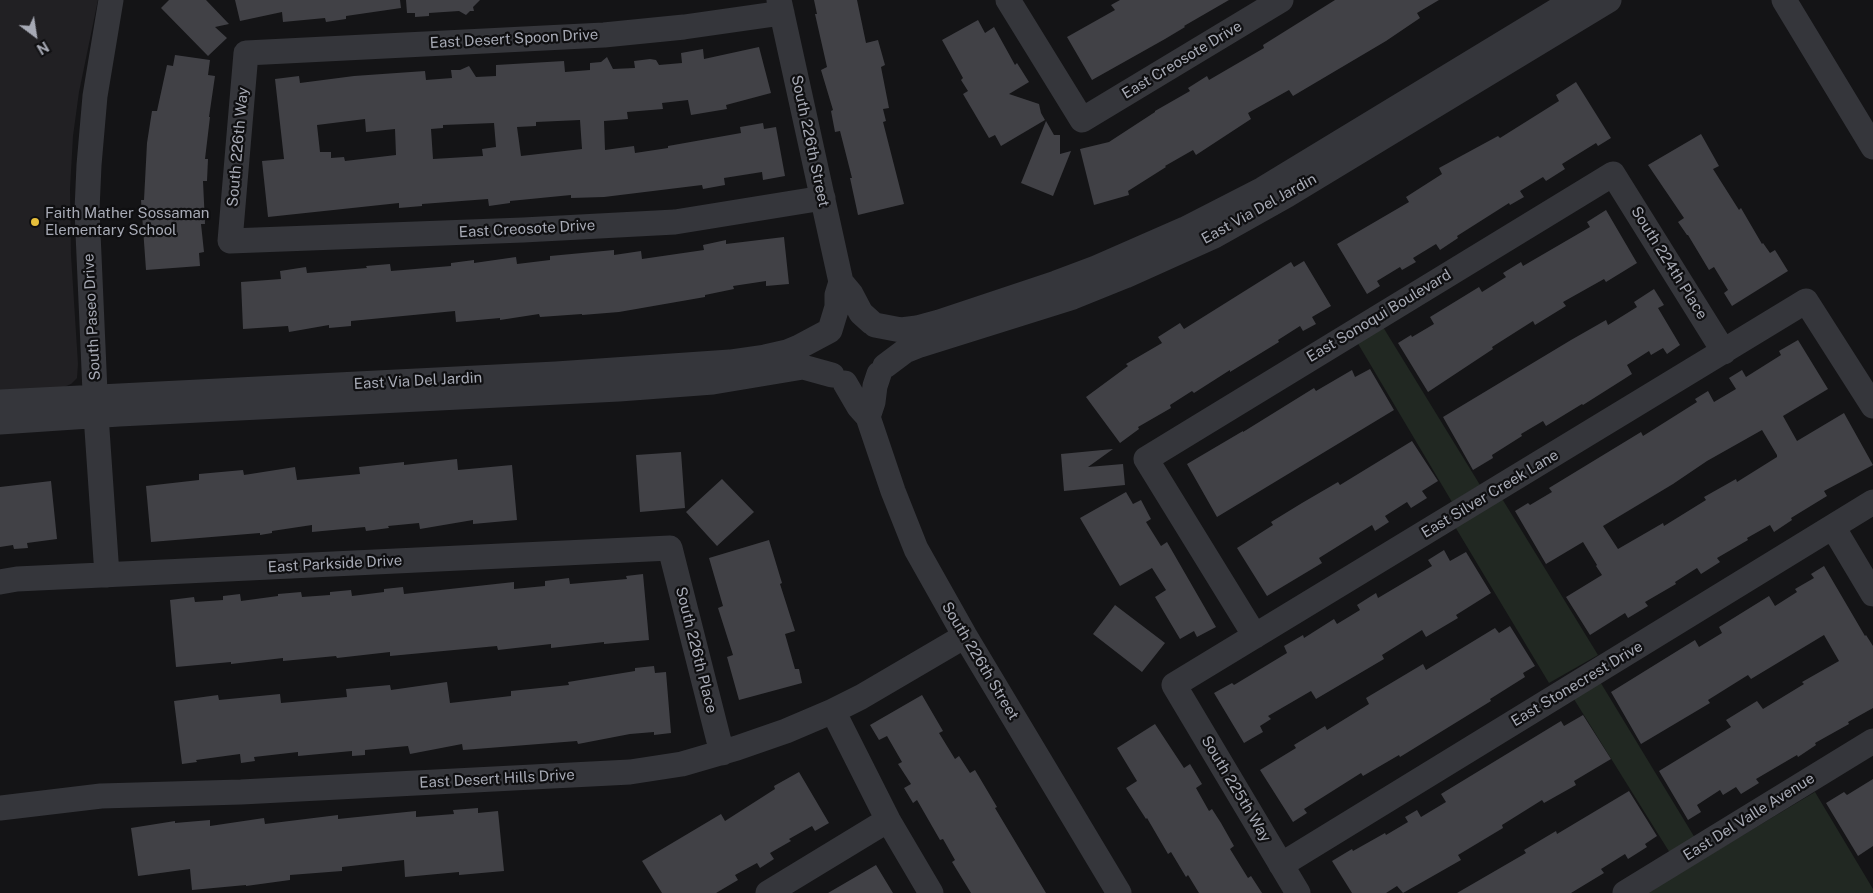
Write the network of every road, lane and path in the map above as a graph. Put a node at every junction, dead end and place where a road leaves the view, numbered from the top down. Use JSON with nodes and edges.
{"nodes":[{"id":1,"x":111,"y":0,"type":"edge"},
{"id":2,"x":1008,"y":0,"type":"edge"},
{"id":3,"x":1281,"y":0,"type":"edge"},
{"id":4,"x":1574,"y":0,"type":"edge"},
{"id":5,"x":1609,"y":0,"type":"edge"},
{"id":6,"x":1784,"y":0,"type":"edge"},
{"id":7,"x":781,"y":6,"type":"edge"},
{"id":8,"x":246,"y":53,"type":"joint"},
{"id":9,"x":1873,"y":147,"type":"edge"},
{"id":10,"x":1613,"y":174,"type":"joint"},
{"id":11,"x":823,"y":198,"type":"junction"},
{"id":12,"x":230,"y":241,"type":"joint"},
{"id":13,"x":841,"y":282,"type":"junction"},
{"id":14,"x":873,"y":323,"type":"junction"},
{"id":15,"x":830,"y":330,"type":"junction"},
{"id":16,"x":1724,"y":352,"type":"junction"},
{"id":17,"x":882,"y":370,"type":"junction"},
{"id":18,"x":838,"y":379,"type":"junction"},
{"id":19,"x":0,"y":402,"type":"edge"},
{"id":20,"x":96,"y":406,"type":"junction"},
{"id":21,"x":1873,"y":406,"type":"edge"},
{"id":22,"x":868,"y":417,"type":"junction"},
{"id":23,"x":0,"y":422,"type":"edge"},
{"id":24,"x":1873,"y":502,"type":"edge"},
{"id":25,"x":1833,"y":527,"type":"junction"},
{"id":26,"x":670,"y":548,"type":"joint"},
{"id":27,"x":107,"y":575,"type":"junction"},
{"id":28,"x":0,"y":582,"type":"edge"},
{"id":29,"x":1873,"y":594,"type":"edge"},
{"id":30,"x":965,"y":636,"type":"junction"},
{"id":31,"x":1255,"y":636,"type":"junction"},
{"id":32,"x":1174,"y":685,"type":"joint"},
{"id":33,"x":833,"y":711,"type":"junction"},
{"id":34,"x":1873,"y":741,"type":"edge"},
{"id":35,"x":722,"y":753,"type":"junction"},
{"id":36,"x":1,"y":803,"type":"edge"},
{"id":37,"x":888,"y":820,"type":"junction"},
{"id":38,"x":1281,"y":865,"type":"junction"},
{"id":39,"x":768,"y":893,"type":"edge"},
{"id":40,"x":931,"y":893,"type":"edge"},
{"id":41,"x":1119,"y":893,"type":"edge"},
{"id":42,"x":1298,"y":893,"type":"edge"},
{"id":43,"x":1626,"y":893,"type":"edge"}],
"edges":[{"from":1,"to":20,"type":"street","name":"South Paseo Drive"},
{"from":2,"to":3,"type":"street","name":"East Creosote Drive"},
{"from":4,"to":14,"type":"street","name":"East Via Del Jardin"},
{"from":5,"to":17,"type":"street","name":"East Via Del Jardin"},
{"from":6,"to":9,"type":"street"},
{"from":7,"to":8,"type":"street","name":"East Desert Spoon Drive"},
{"from":7,"to":11,"type":"street","name":"South 226th Street"},
{"from":8,"to":12,"type":"street","name":"South 226th Way"},
{"from":10,"to":16,"type":"street","name":"South 224th Place"},
{"from":10,"to":31,"type":"street","name":"East Sonoqui Boulevard"},
{"from":11,"to":12,"type":"street","name":"East Creosote Drive"},
{"from":11,"to":13,"type":"street","name":"South 226th Street"},
{"from":13,"to":14,"type":"street","name":"South 226th Street"},
{"from":13,"to":15,"type":"street","name":"South 226th Street"},
{"from":14,"to":15,"type":"street"},
{"from":14,"to":17,"type":"street"},
{"from":15,"to":18,"type":"street"},
{"from":15,"to":20,"type":"street","name":"East Via Del Jardin"},
{"from":16,"to":21,"type":"street","name":"East Silver Creek Lane"},
{"from":16,"to":31,"type":"street","name":"East Silver Creek Lane"},
{"from":17,"to":18,"type":"street"},
{"from":17,"to":22,"type":"street"},
{"from":18,"to":20,"type":"street","name":"East Via Del Jardin"},
{"from":18,"to":22,"type":"street","name":"South 226th Street"},
{"from":19,"to":20,"type":"street","name":"East Via Del Jardin"},
{"from":20,"to":23,"type":"street","name":"East Via Del Jardin"},
{"from":20,"to":27,"type":"street","name":"South Paseo Drive"},
{"from":22,"to":30,"type":"street","name":"South 226th Street"},
{"from":24,"to":25,"type":"street","name":"East Stonecrest Drive"},
{"from":25,"to":29,"type":"street"},
{"from":25,"to":38,"type":"street","name":"East Stonecrest Drive"},
{"from":26,"to":27,"type":"street","name":"East Parkside Drive"},
{"from":26,"to":35,"type":"street","name":"South 226th Place"},
{"from":27,"to":28,"type":"street","name":"East Parkside Drive"},
{"from":30,"to":33,"type":"street","name":"East Desert Hills Drive"},
{"from":30,"to":41,"type":"street","name":"South 226th Street"},
{"from":31,"to":32,"type":"street","name":"East Silver Creek Lane"},
{"from":32,"to":38,"type":"street","name":"South 225th Way"},
{"from":33,"to":35,"type":"street","name":"East Desert Hills Drive"},
{"from":33,"to":37,"type":"street"},
{"from":34,"to":43,"type":"street","name":"East Del Valle Avenue"},
{"from":35,"to":36,"type":"street","name":"East Desert Hills Drive"},
{"from":37,"to":39,"type":"street"},
{"from":37,"to":40,"type":"street"},
{"from":38,"to":42,"type":"street","name":"South 225th Way"}]}
